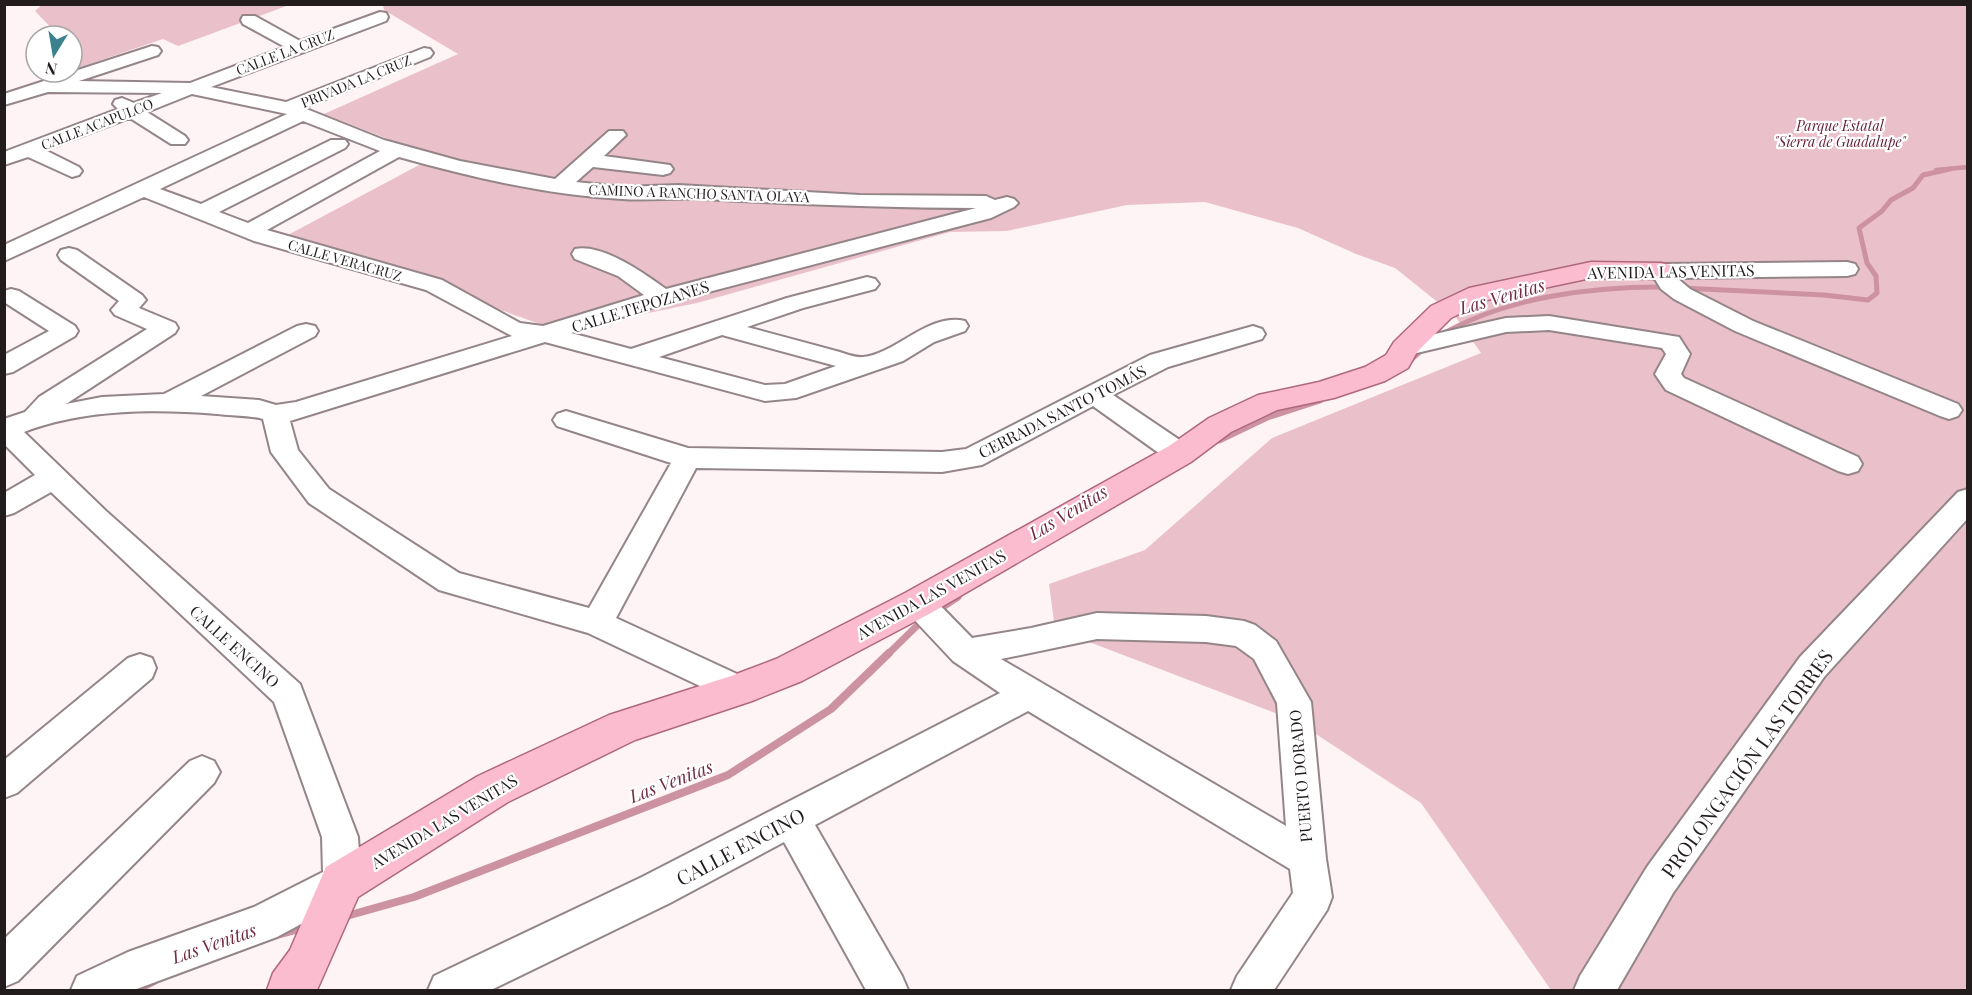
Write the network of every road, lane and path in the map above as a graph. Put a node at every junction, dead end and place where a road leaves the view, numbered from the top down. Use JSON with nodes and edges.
{"nodes":[{"id":1,"x":380,"y":16,"type":"dead end"},
{"id":2,"x":249,"y":20,"type":"dead end"},
{"id":3,"x":298,"y":47,"type":"junction"},
{"id":4,"x":152,"y":51,"type":"dead end"},
{"id":5,"x":424,"y":53,"type":"dead end"},
{"id":6,"x":45,"y":86,"type":"junction"},
{"id":7,"x":189,"y":88,"type":"junction"},
{"id":8,"x":96,"y":89,"type":"junction"},
{"id":9,"x":4,"y":100,"type":"edge"},
{"id":10,"x":132,"y":110,"type":"junction"},
{"id":11,"x":296,"y":111,"type":"junction"},
{"id":12,"x":616,"y":135,"type":"dead end"},
{"id":13,"x":178,"y":140,"type":"dead end"},
{"id":14,"x":338,"y":144,"type":"dead end"},
{"id":15,"x":29,"y":150,"type":"junction"},
{"id":16,"x":397,"y":150,"type":"junction"},
{"id":17,"x":4,"y":159,"type":"edge"},
{"id":18,"x":588,"y":160,"type":"junction"},
{"id":19,"x":663,"y":169,"type":"dead end"},
{"id":20,"x":72,"y":171,"type":"dead end"},
{"id":21,"x":559,"y":186,"type":"junction"},
{"id":22,"x":143,"y":189,"type":"junction"},
{"id":23,"x":1007,"y":203,"type":"joint"},
{"id":24,"x":202,"y":212,"type":"junction"},
{"id":25,"x":249,"y":231,"type":"junction"},
{"id":26,"x":4,"y":254,"type":"edge"},
{"id":27,"x":583,"y":254,"type":"dead end"},
{"id":28,"x":69,"y":255,"type":"dead end"},
{"id":29,"x":1847,"y":269,"type":"dead end"},
{"id":30,"x":1671,"y":283,"type":"junction"},
{"id":31,"x":867,"y":284,"type":"dead end"},
{"id":32,"x":11,"y":296,"type":"dead end"},
{"id":33,"x":662,"y":297,"type":"junction"},
{"id":34,"x":956,"y":326,"type":"dead end"},
{"id":35,"x":720,"y":327,"type":"junction"},
{"id":36,"x":306,"y":331,"type":"dead end"},
{"id":37,"x":545,"y":334,"type":"junction"},
{"id":38,"x":1253,"y":334,"type":"dead end"},
{"id":39,"x":1408,"y":347,"type":"junction"},
{"id":40,"x":632,"y":357,"type":"junction"},
{"id":41,"x":4,"y":366,"type":"edge"},
{"id":42,"x":860,"y":366,"type":"junction"},
{"id":43,"x":1095,"y":395,"type":"junction"},
{"id":44,"x":170,"y":402,"type":"junction"},
{"id":45,"x":1949,"y":410,"type":"dead end"},
{"id":46,"x":274,"y":414,"type":"junction"},
{"id":47,"x":34,"y":418,"type":"junction"},
{"id":48,"x":566,"y":420,"type":"dead end"},
{"id":49,"x":5,"y":428,"type":"edge"},
{"id":50,"x":1180,"y":454,"type":"junction"},
{"id":51,"x":687,"y":458,"type":"junction"},
{"id":52,"x":1848,"y":464,"type":"dead end"},
{"id":53,"x":54,"y":477,"type":"junction"},
{"id":54,"x":1968,"y":500,"type":"edge"},
{"id":55,"x":4,"y":506,"type":"edge"},
{"id":56,"x":924,"y":610,"type":"junction"},
{"id":57,"x":597,"y":623,"type":"junction"},
{"id":58,"x":964,"y":652,"type":"junction"},
{"id":59,"x":140,"y":668,"type":"dead end"},
{"id":60,"x":738,"y":690,"type":"junction"},
{"id":61,"x":1029,"y":693,"type":"junction"},
{"id":62,"x":202,"y":772,"type":"dead end"},
{"id":63,"x":4,"y":782,"type":"edge"},
{"id":64,"x":791,"y":819,"type":"junction"},
{"id":65,"x":1307,"y":859,"type":"junction"},
{"id":66,"x":338,"y":892,"type":"junction"},
{"id":67,"x":4,"y":967,"type":"edge"},
{"id":68,"x":92,"y":990,"type":"edge"},
{"id":69,"x":290,"y":990,"type":"edge"},
{"id":70,"x":448,"y":990,"type":"edge"},
{"id":71,"x":888,"y":990,"type":"edge"},
{"id":72,"x":1251,"y":990,"type":"edge"},
{"id":73,"x":1594,"y":990,"type":"edge"}],
"edges":[{"from":1,"to":3,"type":"street","name":"CALLE LA CRUZ"},
{"from":2,"to":3,"type":"street"},
{"from":3,"to":7,"type":"street","name":"CALLE LA CRUZ"},
{"from":4,"to":6,"type":"street"},
{"from":5,"to":11,"type":"street","name":"PRIVADA LA CRUZ"},
{"from":6,"to":8,"type":"street","name":"CAMINO A RANCHO SANTA OLAYA"},
{"from":6,"to":9,"type":"street"},
{"from":7,"to":8,"type":"street","name":"CAMINO A RANCHO SANTA OLAYA"},
{"from":7,"to":10,"type":"street","name":"CALLE ACAPULCO"},
{"from":7,"to":11,"type":"street","name":"CAMINO A RANCHO SANTA OLAYA"},
{"from":8,"to":10,"type":"street"},
{"from":10,"to":13,"type":"street"},
{"from":10,"to":15,"type":"street","name":"CALLE ACAPULCO"},
{"from":11,"to":16,"type":"street","name":"CAMINO A RANCHO SANTA OLAYA"},
{"from":11,"to":22,"type":"street"},
{"from":12,"to":18,"type":"street"},
{"from":14,"to":24,"type":"street"},
{"from":15,"to":17,"type":"street","name":"CALLE ACAPULCO"},
{"from":15,"to":20,"type":"street"},
{"from":16,"to":21,"type":"street","name":"CAMINO A RANCHO SANTA OLAYA"},
{"from":16,"to":25,"type":"street"},
{"from":18,"to":19,"type":"street"},
{"from":18,"to":21,"type":"street"},
{"from":21,"to":23,"type":"street","name":"CAMINO A RANCHO SANTA OLAYA"},
{"from":22,"to":24,"type":"street","name":"CALLE VERACRUZ"},
{"from":22,"to":26,"type":"street"},
{"from":23,"to":33,"type":"street","name":"CALLE TEPOZANES"},
{"from":24,"to":25,"type":"street","name":"CALLE VERACRUZ"},
{"from":25,"to":37,"type":"street","name":"CALLE VERACRUZ"},
{"from":27,"to":33,"type":"street"},
{"from":28,"to":47,"type":"street"},
{"from":29,"to":30,"type":"street","name":"AVENIDA LAS VENITAS"},
{"from":30,"to":39,"type":"main road","name":"AVENIDA LAS VENITAS"},
{"from":30,"to":45,"type":"street"},
{"from":31,"to":35,"type":"street"},
{"from":32,"to":41,"type":"street"},
{"from":33,"to":37,"type":"street","name":"CALLE TEPOZANES"},
{"from":34,"to":42,"type":"street","name":"CALLE VERACRUZ"},
{"from":35,"to":40,"type":"street"},
{"from":35,"to":42,"type":"street"},
{"from":36,"to":44,"type":"street"},
{"from":37,"to":40,"type":"street","name":"CALLE VERACRUZ"},
{"from":37,"to":46,"type":"street","name":"CALLE TEPOZANES"},
{"from":38,"to":43,"type":"street","name":"CERRADA SANTO TOMÁS"},
{"from":39,"to":50,"type":"main road","name":"AVENIDA LAS VENITAS"},
{"from":39,"to":52,"type":"street"},
{"from":40,"to":42,"type":"street","name":"CALLE VERACRUZ"},
{"from":43,"to":50,"type":"street"},
{"from":43,"to":51,"type":"street","name":"CERRADA SANTO TOMÁS"},
{"from":44,"to":46,"type":"street"},
{"from":44,"to":47,"type":"street"},
{"from":46,"to":57,"type":"street"},
{"from":47,"to":49,"type":"street"},
{"from":48,"to":51,"type":"street","name":"CERRADA SANTO TOMÁS"},
{"from":49,"to":53,"type":"street","name":"CALLE ENCINO"},
{"from":50,"to":56,"type":"main road","name":"AVENIDA LAS VENITAS"},
{"from":51,"to":57,"type":"street"},
{"from":53,"to":55,"type":"street"},
{"from":53,"to":66,"type":"street","name":"CALLE ENCINO"},
{"from":54,"to":73,"type":"street","name":"PROLONGACIÓN LAS TORRES"},
{"from":56,"to":58,"type":"street","name":"PUERTO DORADO"},
{"from":56,"to":60,"type":"main road","name":"AVENIDA LAS VENITAS"},
{"from":57,"to":60,"type":"street"},
{"from":58,"to":61,"type":"street","name":"PUERTO DORADO"},
{"from":58,"to":65,"type":"street","name":"PUERTO DORADO"},
{"from":59,"to":63,"type":"street"},
{"from":60,"to":66,"type":"main road","name":"AVENIDA LAS VENITAS"},
{"from":61,"to":64,"type":"street","name":"CALLE ENCINO"},
{"from":61,"to":65,"type":"street","name":"PUERTO DORADO"},
{"from":62,"to":67,"type":"street"},
{"from":64,"to":70,"type":"street","name":"CALLE ENCINO"},
{"from":64,"to":71,"type":"street"},
{"from":65,"to":72,"type":"street","name":"PUERTO DORADO"},
{"from":66,"to":68,"type":"street","name":"AVENIDA LAS VENITAS"},
{"from":66,"to":69,"type":"main road","name":"CALLE ENCINO"}]}
